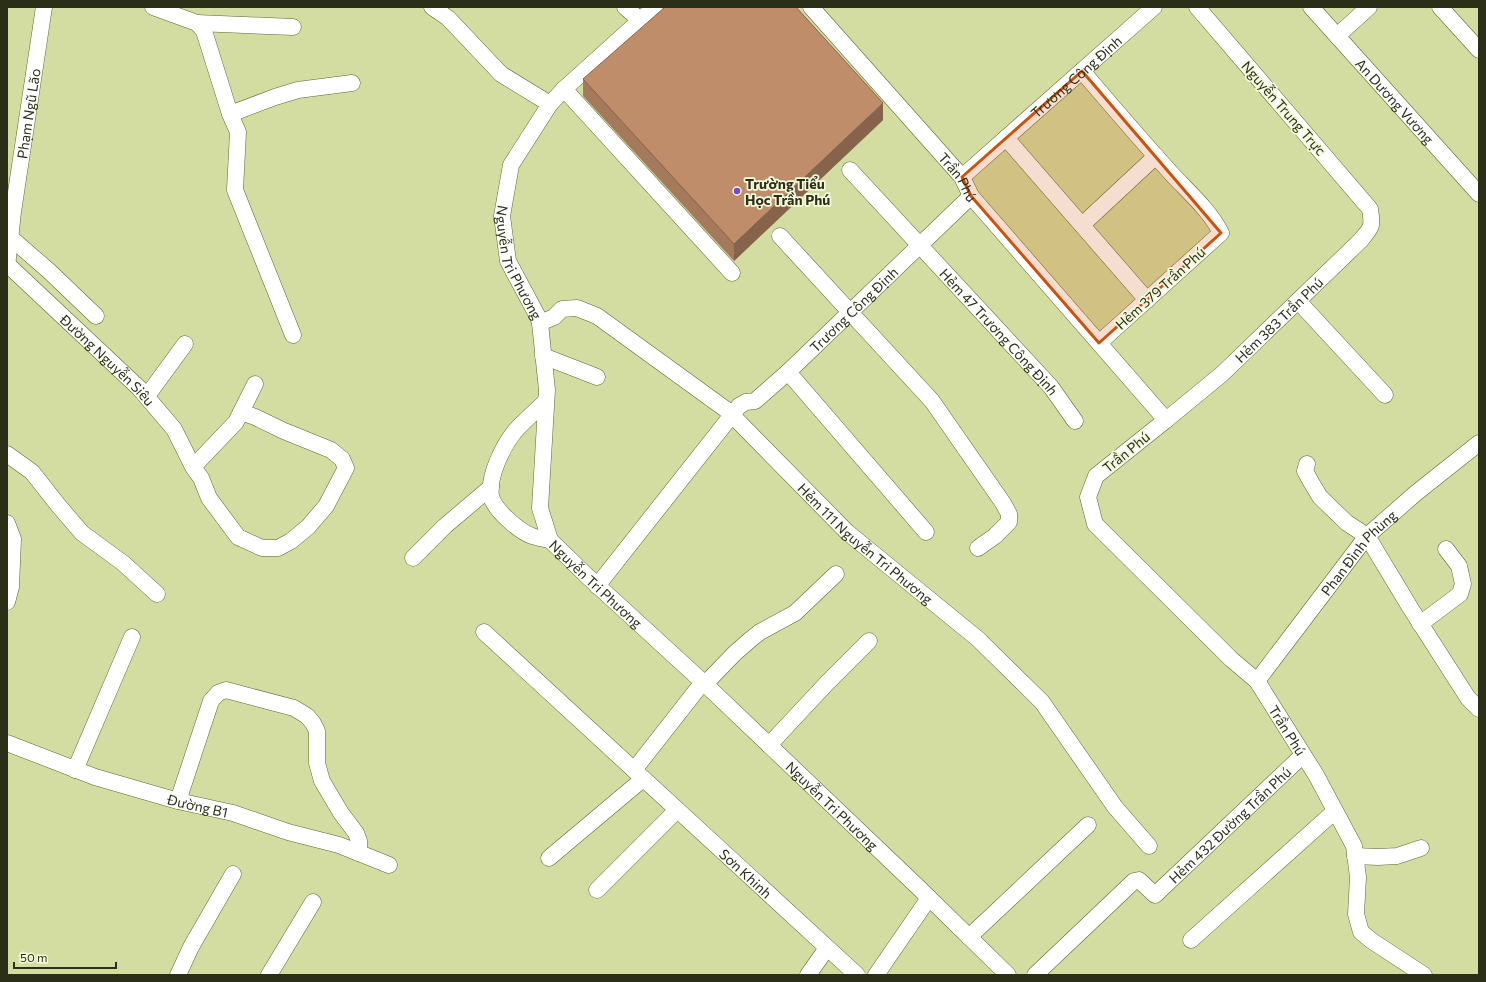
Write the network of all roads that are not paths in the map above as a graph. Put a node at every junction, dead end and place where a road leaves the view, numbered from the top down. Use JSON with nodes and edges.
{"nodes":[{"id":1,"x":44,"y":7,"type":"edge"},
{"id":2,"x":154,"y":7,"type":"edge"},
{"id":3,"x":432,"y":7,"type":"edge"},
{"id":4,"x":625,"y":7,"type":"edge"},
{"id":5,"x":655,"y":7,"type":"edge"},
{"id":6,"x":811,"y":7,"type":"edge"},
{"id":7,"x":1154,"y":7,"type":"edge"},
{"id":8,"x":1197,"y":7,"type":"edge"},
{"id":9,"x":1311,"y":7,"type":"edge"},
{"id":10,"x":1369,"y":7,"type":"edge"},
{"id":11,"x":1440,"y":7,"type":"edge"},
{"id":12,"x":640,"y":20,"type":"junction"},
{"id":13,"x":196,"y":23,"type":"junction"},
{"id":14,"x":293,"y":27,"type":"dead end"},
{"id":15,"x":1337,"y":36,"type":"junction"},
{"id":16,"x":1479,"y":50,"type":"edge"},
{"id":17,"x":1082,"y":71,"type":"junction"},
{"id":18,"x":352,"y":83,"type":"dead end"},
{"id":19,"x":564,"y":89,"type":"junction"},
{"id":20,"x":550,"y":104,"type":"junction"},
{"id":21,"x":230,"y":114,"type":"junction"},
{"id":22,"x":1006,"y":138,"type":"junction"},
{"id":23,"x":1156,"y":156,"type":"junction"},
{"id":24,"x":850,"y":170,"type":"dead end"},
{"id":25,"x":962,"y":177,"type":"junction"},
{"id":26,"x":1479,"y":194,"type":"edge"},
{"id":27,"x":971,"y":196,"type":"junction"},
{"id":28,"x":1370,"y":209,"type":"joint"},
{"id":29,"x":10,"y":210,"type":"edge"},
{"id":30,"x":1082,"y":225,"type":"junction"},
{"id":31,"x":780,"y":236,"type":"dead end"},
{"id":32,"x":11,"y":238,"type":"junction"},
{"id":33,"x":919,"y":246,"type":"junction"},
{"id":34,"x":7,"y":265,"type":"edge"},
{"id":35,"x":732,"y":273,"type":"dead end"},
{"id":36,"x":1147,"y":300,"type":"junction"},
{"id":37,"x":1298,"y":301,"type":"junction"},
{"id":38,"x":850,"y":312,"type":"junction"},
{"id":39,"x":96,"y":316,"type":"dead end"},
{"id":40,"x":540,"y":323,"type":"junction"},
{"id":41,"x":292,"y":335,"type":"dead end"},
{"id":42,"x":1099,"y":343,"type":"junction"},
{"id":43,"x":185,"y":344,"type":"dead end"},
{"id":44,"x":544,"y":356,"type":"junction"},
{"id":45,"x":788,"y":372,"type":"junction"},
{"id":46,"x":597,"y":377,"type":"dead end"},
{"id":47,"x":255,"y":384,"type":"dead end"},
{"id":48,"x":1385,"y":395,"type":"dead end"},
{"id":49,"x":147,"y":396,"type":"junction"},
{"id":50,"x":546,"y":401,"type":"junction"},
{"id":51,"x":241,"y":412,"type":"junction"},
{"id":52,"x":731,"y":416,"type":"junction"},
{"id":53,"x":1166,"y":420,"type":"junction"},
{"id":54,"x":1075,"y":421,"type":"dead end"},
{"id":55,"x":1479,"y":443,"type":"edge"},
{"id":56,"x":7,"y":454,"type":"edge"},
{"id":57,"x":1307,"y":464,"type":"dead end"},
{"id":58,"x":193,"y":467,"type":"junction"},
{"id":59,"x":491,"y":487,"type":"junction"},
{"id":60,"x":7,"y":524,"type":"edge"},
{"id":61,"x":926,"y":532,"type":"dead end"},
{"id":62,"x":1367,"y":536,"type":"junction"},
{"id":63,"x":550,"y":540,"type":"junction"},
{"id":64,"x":978,"y":548,"type":"dead end"},
{"id":65,"x":1446,"y":550,"type":"dead end"},
{"id":66,"x":413,"y":558,"type":"dead end"},
{"id":67,"x":836,"y":574,"type":"dead end"},
{"id":68,"x":9,"y":585,"type":"edge"},
{"id":69,"x":597,"y":586,"type":"junction"},
{"id":70,"x":157,"y":594,"type":"dead end"},
{"id":71,"x":7,"y":602,"type":"edge"},
{"id":72,"x":1420,"y":624,"type":"junction"},
{"id":73,"x":484,"y":632,"type":"dead end"},
{"id":74,"x":132,"y":637,"type":"dead end"},
{"id":75,"x":869,"y":641,"type":"dead end"},
{"id":76,"x":1257,"y":681,"type":"junction"},
{"id":77,"x":704,"y":683,"type":"junction"},
{"id":78,"x":1479,"y":709,"type":"edge"},
{"id":79,"x":7,"y":743,"type":"edge"},
{"id":80,"x":769,"y":745,"type":"junction"},
{"id":81,"x":1303,"y":755,"type":"junction"},
{"id":82,"x":75,"y":770,"type":"junction"},
{"id":83,"x":639,"y":775,"type":"junction"},
{"id":84,"x":178,"y":801,"type":"junction"},
{"id":85,"x":677,"y":810,"type":"junction"},
{"id":86,"x":1335,"y":811,"type":"junction"},
{"id":87,"x":1088,"y":825,"type":"dead end"},
{"id":88,"x":1150,"y":846,"type":"dead end"},
{"id":89,"x":1421,"y":848,"type":"dead end"},
{"id":90,"x":359,"y":853,"type":"junction"},
{"id":91,"x":1355,"y":856,"type":"junction"},
{"id":92,"x":549,"y":858,"type":"dead end"},
{"id":93,"x":389,"y":865,"type":"dead end"},
{"id":94,"x":233,"y":874,"type":"dead end"},
{"id":95,"x":597,"y":890,"type":"dead end"},
{"id":96,"x":929,"y":898,"type":"junction"},
{"id":97,"x":313,"y":902,"type":"dead end"},
{"id":98,"x":969,"y":937,"type":"junction"},
{"id":99,"x":1191,"y":940,"type":"dead end"},
{"id":100,"x":828,"y":948,"type":"junction"},
{"id":101,"x":842,"y":970,"type":"edge"},
{"id":102,"x":178,"y":975,"type":"edge"},
{"id":103,"x":270,"y":975,"type":"edge"},
{"id":104,"x":808,"y":975,"type":"edge"},
{"id":105,"x":857,"y":975,"type":"edge"},
{"id":106,"x":876,"y":975,"type":"edge"},
{"id":107,"x":1008,"y":975,"type":"edge"},
{"id":108,"x":1035,"y":975,"type":"edge"},
{"id":109,"x":1424,"y":975,"type":"edge"}],
"edges":[{"from":1,"to":29,"type":"street","name":"Phạm Ngũ Lão"},
{"from":2,"to":13,"type":"street"},
{"from":3,"to":20,"type":"street"},
{"from":4,"to":12,"type":"street"},
{"from":5,"to":12,"type":"street","name":"Nguyễn Tri Phương"},
{"from":6,"to":25,"type":"street","name":"Trần Phú"},
{"from":7,"to":17,"type":"street","name":"Trương Công Định"},
{"from":8,"to":28,"type":"street","name":"Nguyễn Trung Trực"},
{"from":9,"to":15,"type":"street","name":"An Dương Vương"},
{"from":10,"to":15,"type":"street"},
{"from":11,"to":16,"type":"street"},
{"from":12,"to":19,"type":"street","name":"Nguyễn Tri Phương"},
{"from":13,"to":14,"type":"street"},
{"from":13,"to":21,"type":"street"},
{"from":15,"to":26,"type":"street","name":"An Dương Vương"},
{"from":17,"to":22,"type":"street","name":"Trương Công Định"},
{"from":17,"to":23,"type":"street"},
{"from":18,"to":21,"type":"street"},
{"from":19,"to":20,"type":"street","name":"Nguyễn Tri Phương"},
{"from":19,"to":35,"type":"street"},
{"from":20,"to":40,"type":"street","name":"Nguyễn Tri Phương"},
{"from":21,"to":41,"type":"street"},
{"from":22,"to":25,"type":"street","name":"Trương Công Định"},
{"from":22,"to":30,"type":"street"},
{"from":23,"to":30,"type":"street"},
{"from":23,"to":36,"type":"street","name":"Hẻm 379 Trần Phú"},
{"from":24,"to":33,"type":"street","name":"Hẻm 47 Trương Công Định"},
{"from":25,"to":27,"type":"street","name":"Trần Phú"},
{"from":27,"to":33,"type":"street","name":"Trương Công Định"},
{"from":27,"to":42,"type":"street","name":"Trần Phú"},
{"from":28,"to":37,"type":"street","name":"Hẻm 383 Trần Phú"},
{"from":29,"to":32,"type":"street","name":"Phạm Ngũ Lão"},
{"from":30,"to":36,"type":"street"},
{"from":31,"to":38,"type":"street"},
{"from":32,"to":34,"type":"street","name":"Phạm Ngũ Lão"},
{"from":32,"to":39,"type":"street"},
{"from":33,"to":38,"type":"street","name":"Trương Công Định"},
{"from":33,"to":54,"type":"street","name":"Hẻm 47 Trương Công Định"},
{"from":34,"to":49,"type":"street","name":"Đường Nguyễn Siêu"},
{"from":36,"to":42,"type":"street","name":"Hẻm 379 Trần Phú"},
{"from":37,"to":48,"type":"street"},
{"from":37,"to":53,"type":"street","name":"Hẻm 383 Trần Phú"},
{"from":38,"to":45,"type":"street","name":"Trương Công Định"},
{"from":38,"to":64,"type":"street"},
{"from":40,"to":44,"type":"street","name":"Nguyễn Tri Phương"},
{"from":40,"to":52,"type":"street","name":"Hẻm 111 Nguyễn Tri Phương"},
{"from":42,"to":53,"type":"street","name":"Trần Phú"},
{"from":43,"to":49,"type":"street"},
{"from":44,"to":46,"type":"street"},
{"from":44,"to":50,"type":"street","name":"Nguyễn Tri Phương"},
{"from":45,"to":52,"type":"street","name":"Trương Công Định"},
{"from":45,"to":61,"type":"street"},
{"from":47,"to":51,"type":"street"},
{"from":49,"to":58,"type":"street","name":"Đường Nguyễn Siêu"},
{"from":50,"to":59,"type":"street"},
{"from":50,"to":63,"type":"street","name":"Nguyễn Tri Phương"},
{"from":51,"to":58,"type":"street"},
{"from":51,"to":58,"type":"street","name":"Đường Nguyễn Siêu"},
{"from":52,"to":69,"type":"street","name":"Trương Công Định"},
{"from":52,"to":88,"type":"street","name":"Hẻm 111 Nguyễn Tri Phương"},
{"from":53,"to":76,"type":"street","name":"Trần Phú"},
{"from":55,"to":62,"type":"street","name":"Phan Đình Phùng"},
{"from":56,"to":70,"type":"street"},
{"from":57,"to":62,"type":"street"},
{"from":59,"to":63,"type":"street"},
{"from":59,"to":66,"type":"street"},
{"from":60,"to":68,"type":"street"},
{"from":62,"to":72,"type":"street"},
{"from":62,"to":76,"type":"street","name":"Phan Đình Phùng"},
{"from":63,"to":69,"type":"street","name":"Nguyễn Tri Phương"},
{"from":65,"to":72,"type":"street"},
{"from":67,"to":77,"type":"street"},
{"from":68,"to":71,"type":"street"},
{"from":69,"to":77,"type":"street","name":"Nguyễn Tri Phương"},
{"from":72,"to":78,"type":"street"},
{"from":73,"to":83,"type":"street","name":"Sơn Khinh"},
{"from":74,"to":82,"type":"street"},
{"from":75,"to":80,"type":"street"},
{"from":76,"to":81,"type":"street","name":"Trần Phú"},
{"from":77,"to":80,"type":"street","name":"Nguyễn Tri Phương"},
{"from":77,"to":83,"type":"street"},
{"from":79,"to":82,"type":"street","name":"Đường B1"},
{"from":80,"to":96,"type":"street","name":"Nguyễn Tri Phương"},
{"from":81,"to":86,"type":"street","name":"Trần Phú"},
{"from":81,"to":108,"type":"street","name":"Hẻm 432 Đường Trần Phú"},
{"from":82,"to":84,"type":"street","name":"Đường B1"},
{"from":83,"to":85,"type":"street","name":"Sơn Khinh"},
{"from":83,"to":92,"type":"street"},
{"from":84,"to":90,"type":"street","name":"Đường B1"},
{"from":84,"to":90,"type":"street"},
{"from":85,"to":95,"type":"street"},
{"from":85,"to":100,"type":"street","name":"Sơn Khinh"},
{"from":86,"to":91,"type":"street","name":"Trần Phú"},
{"from":86,"to":99,"type":"street"},
{"from":87,"to":98,"type":"street"},
{"from":89,"to":91,"type":"street"},
{"from":90,"to":93,"type":"street","name":"Đường B1"},
{"from":91,"to":109,"type":"street","name":"Trần Phú"},
{"from":94,"to":102,"type":"street"},
{"from":96,"to":98,"type":"street","name":"Nguyễn Tri Phương"},
{"from":96,"to":106,"type":"street"},
{"from":97,"to":103,"type":"street"},
{"from":98,"to":107,"type":"street","name":"Nguyễn Tri Phương"},
{"from":100,"to":101,"type":"street","name":"Sơn Khinh"},
{"from":100,"to":104,"type":"street"},
{"from":101,"to":105,"type":"street","name":"Sơn Khinh"}]}
